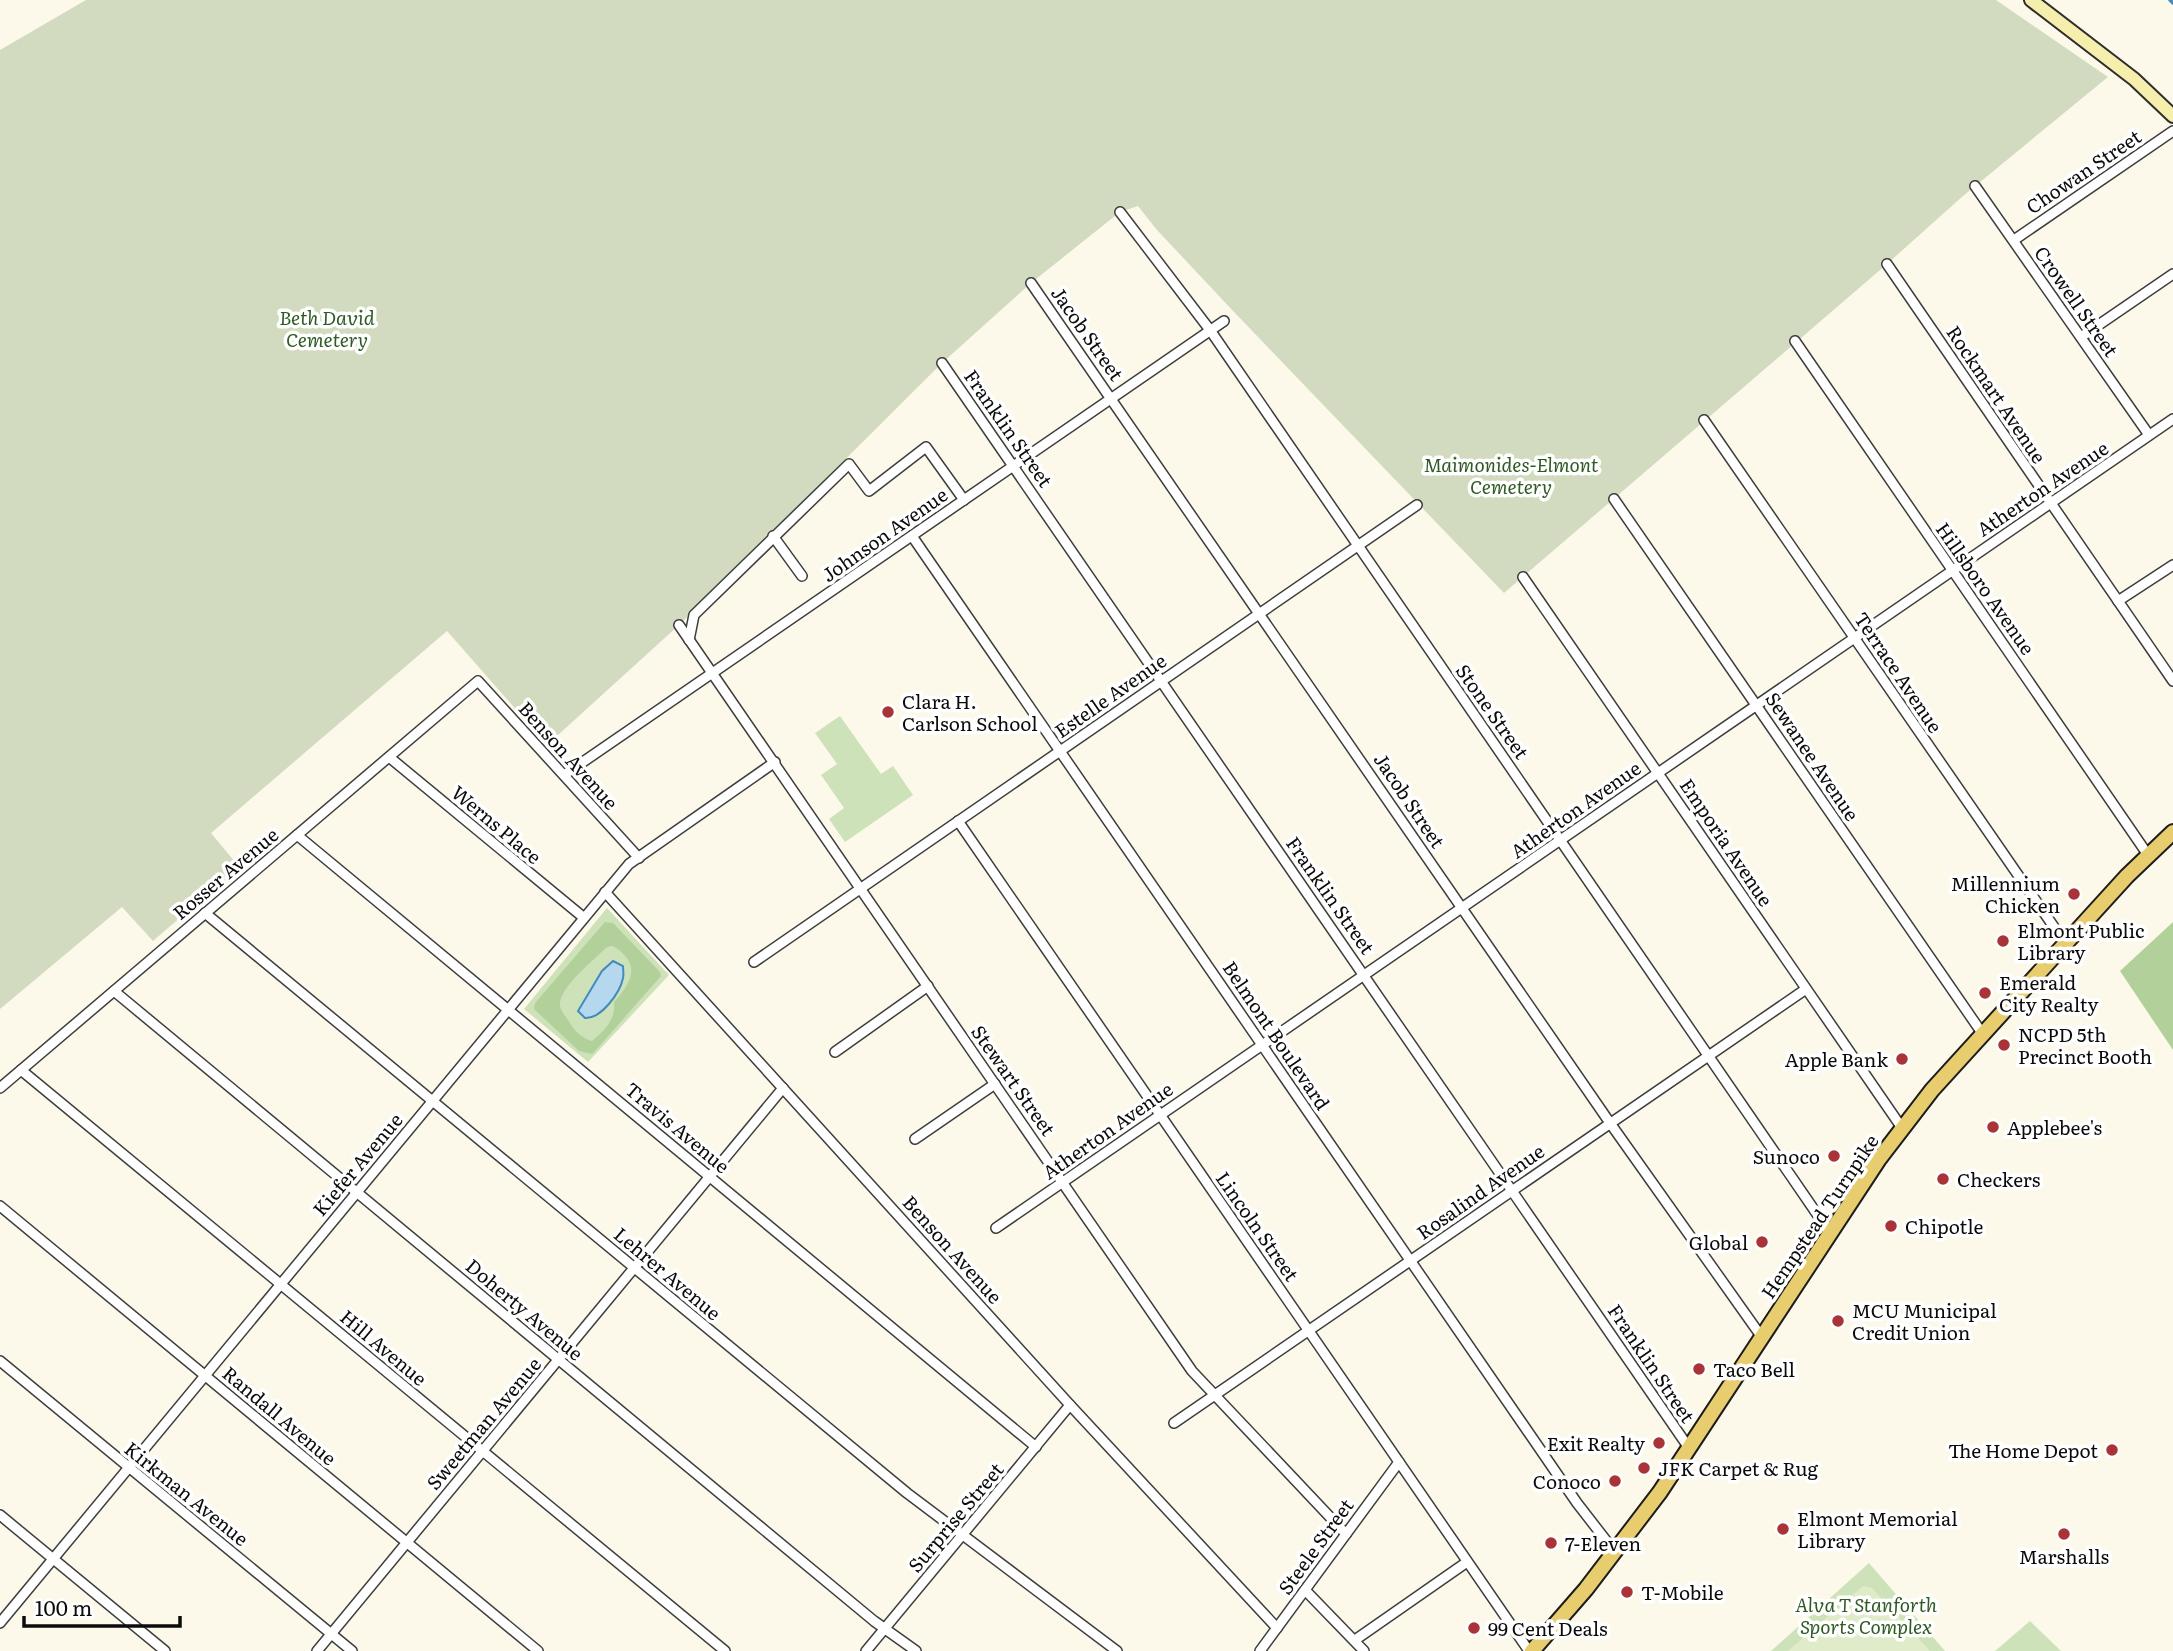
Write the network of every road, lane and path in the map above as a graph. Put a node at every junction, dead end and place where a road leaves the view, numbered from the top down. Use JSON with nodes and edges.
{"nodes":[{"id":1,"x":2031,"y":0,"type":"edge"},
{"id":2,"x":2173,"y":116,"type":"edge"},
{"id":3,"x":2173,"y":131,"type":"edge"},
{"id":4,"x":1975,"y":186,"type":"dead end"},
{"id":5,"x":1120,"y":212,"type":"dead end"},
{"id":6,"x":2014,"y":240,"type":"junction"},
{"id":7,"x":1887,"y":264,"type":"dead end"},
{"id":8,"x":2173,"y":274,"type":"edge"},
{"id":9,"x":1031,"y":283,"type":"dead end"},
{"id":10,"x":1224,"y":321,"type":"dead end"},
{"id":11,"x":1210,"y":330,"type":"junction"},
{"id":12,"x":2081,"y":337,"type":"junction"},
{"id":13,"x":1796,"y":341,"type":"dead end"},
{"id":14,"x":942,"y":363,"type":"dead end"},
{"id":15,"x":1112,"y":398,"type":"junction"},
{"id":16,"x":2173,"y":419,"type":"edge"},
{"id":17,"x":1704,"y":420,"type":"dead end"},
{"id":18,"x":2149,"y":435,"type":"junction"},
{"id":19,"x":1014,"y":465,"type":"junction"},
{"id":20,"x":1614,"y":499,"type":"dead end"},
{"id":21,"x":964,"y":500,"type":"junction"},
{"id":22,"x":2050,"y":503,"type":"junction"},
{"id":23,"x":1417,"y":505,"type":"dead end"},
{"id":24,"x":773,"y":536,"type":"junction"},
{"id":25,"x":912,"y":536,"type":"junction"},
{"id":26,"x":1358,"y":546,"type":"junction"},
{"id":27,"x":2173,"y":565,"type":"edge"},
{"id":28,"x":1952,"y":570,"type":"junction"},
{"id":29,"x":802,"y":576,"type":"dead end"},
{"id":30,"x":1523,"y":577,"type":"dead end"},
{"id":31,"x":2118,"y":601,"type":"junction"},
{"id":32,"x":1260,"y":613,"type":"junction"},
{"id":33,"x":679,"y":625,"type":"dead end"},
{"id":34,"x":1855,"y":638,"type":"junction"},
{"id":35,"x":690,"y":640,"type":"junction"},
{"id":36,"x":712,"y":673,"type":"junction"},
{"id":37,"x":1162,"y":681,"type":"junction"},
{"id":38,"x":2173,"y":681,"type":"edge"},
{"id":39,"x":473,"y":685,"type":"joint"},
{"id":40,"x":1756,"y":705,"type":"junction"},
{"id":41,"x":1060,"y":751,"type":"junction"},
{"id":42,"x":389,"y":757,"type":"junction"},
{"id":43,"x":775,"y":762,"type":"junction"},
{"id":44,"x":1658,"y":773,"type":"junction"},
{"id":45,"x":564,"y":775,"type":"junction"},
{"id":46,"x":958,"y":821,"type":"junction"},
{"id":47,"x":2173,"y":832,"type":"edge"},
{"id":48,"x":298,"y":835,"type":"junction"},
{"id":49,"x":1561,"y":841,"type":"junction"},
{"id":50,"x":2148,"y":855,"type":"junction"},
{"id":51,"x":639,"y":858,"type":"junction"},
{"id":52,"x":861,"y":888,"type":"junction"},
{"id":53,"x":605,"y":892,"type":"junction"},
{"id":54,"x":1462,"y":908,"type":"junction"},
{"id":55,"x":205,"y":913,"type":"junction"},
{"id":56,"x":583,"y":917,"type":"junction"},
{"id":57,"x":2065,"y":943,"type":"junction"},
{"id":58,"x":754,"y":962,"type":"dead end"},
{"id":59,"x":1364,"y":975,"type":"junction"},
{"id":60,"x":928,"y":986,"type":"junction"},
{"id":61,"x":1807,"y":989,"type":"junction"},
{"id":62,"x":114,"y":991,"type":"junction"},
{"id":63,"x":508,"y":1009,"type":"junction"},
{"id":64,"x":1982,"y":1033,"type":"junction"},
{"id":65,"x":1262,"y":1045,"type":"junction"},
{"id":66,"x":835,"y":1052,"type":"dead end"},
{"id":67,"x":1709,"y":1056,"type":"junction"},
{"id":68,"x":22,"y":1070,"type":"junction"},
{"id":69,"x":995,"y":1084,"type":"junction"},
{"id":70,"x":783,"y":1087,"type":"junction"},
{"id":71,"x":0,"y":1088,"type":"edge"},
{"id":72,"x":432,"y":1101,"type":"junction"},
{"id":73,"x":1161,"y":1115,"type":"junction"},
{"id":74,"x":1611,"y":1123,"type":"junction"},
{"id":75,"x":1902,"y":1128,"type":"junction"},
{"id":76,"x":915,"y":1139,"type":"dead end"},
{"id":77,"x":710,"y":1176,"type":"junction"},
{"id":78,"x":1063,"y":1182,"type":"junction"},
{"id":79,"x":1513,"y":1191,"type":"junction"},
{"id":80,"x":356,"y":1192,"type":"junction"},
{"id":81,"x":0,"y":1206,"type":"edge"},
{"id":82,"x":996,"y":1228,"type":"dead end"},
{"id":83,"x":1830,"y":1233,"type":"junction"},
{"id":84,"x":1410,"y":1261,"type":"junction"},
{"id":85,"x":634,"y":1267,"type":"junction"},
{"id":86,"x":280,"y":1284,"type":"junction"},
{"id":87,"x":1309,"y":1331,"type":"junction"},
{"id":88,"x":1761,"y":1336,"type":"junction"},
{"id":89,"x":558,"y":1359,"type":"junction"},
{"id":90,"x":0,"y":1361,"type":"edge"},
{"id":91,"x":205,"y":1376,"type":"junction"},
{"id":92,"x":1215,"y":1395,"type":"junction"},
{"id":93,"x":1070,"y":1405,"type":"junction"},
{"id":94,"x":1174,"y":1423,"type":"dead end"},
{"id":95,"x":1036,"y":1447,"type":"junction"},
{"id":96,"x":1689,"y":1448,"type":"junction"},
{"id":97,"x":482,"y":1451,"type":"junction"},
{"id":98,"x":1399,"y":1462,"type":"junction"},
{"id":99,"x":129,"y":1468,"type":"junction"},
{"id":100,"x":0,"y":1515,"type":"edge"},
{"id":101,"x":1346,"y":1534,"type":"junction"},
{"id":102,"x":961,"y":1536,"type":"junction"},
{"id":103,"x":407,"y":1542,"type":"junction"},
{"id":104,"x":1615,"y":1552,"type":"junction"},
{"id":105,"x":53,"y":1559,"type":"junction"},
{"id":106,"x":1467,"y":1562,"type":"junction"},
{"id":107,"x":1305,"y":1590,"type":"junction"},
{"id":108,"x":0,"y":1623,"type":"edge"},
{"id":109,"x":885,"y":1628,"type":"junction"},
{"id":110,"x":1277,"y":1628,"type":"junction"},
{"id":111,"x":331,"y":1634,"type":"junction"},
{"id":112,"x":1355,"y":1640,"type":"junction"},
{"id":113,"x":713,"y":1642,"type":"junction"},
{"id":114,"x":165,"y":1651,"type":"edge"},
{"id":115,"x":317,"y":1651,"type":"edge"},
{"id":116,"x":352,"y":1651,"type":"edge"},
{"id":117,"x":538,"y":1651,"type":"edge"},
{"id":118,"x":706,"y":1651,"type":"edge"},
{"id":119,"x":725,"y":1651,"type":"edge"},
{"id":120,"x":866,"y":1651,"type":"edge"},
{"id":121,"x":916,"y":1651,"type":"edge"},
{"id":122,"x":1116,"y":1651,"type":"edge"},
{"id":123,"x":1260,"y":1651,"type":"edge"},
{"id":124,"x":1364,"y":1651,"type":"edge"},
{"id":125,"x":1530,"y":1651,"type":"edge"}],
"edges":[{"from":1,"to":2,"type":"main road"},
{"from":3,"to":6,"type":"street","name":"Chowan Street"},
{"from":4,"to":6,"type":"street","name":"Crowell Street"},
{"from":5,"to":11,"type":"street","name":"Stone Street"},
{"from":6,"to":12,"type":"street","name":"Crowell Street"},
{"from":7,"to":22,"type":"street","name":"Rockmart Avenue"},
{"from":8,"to":12,"type":"street"},
{"from":9,"to":15,"type":"street","name":"Jacob Street"},
{"from":10,"to":11,"type":"street","name":"Johnson Avenue"},
{"from":11,"to":15,"type":"street","name":"Johnson Avenue"},
{"from":11,"to":26,"type":"street","name":"Stone Street"},
{"from":12,"to":18,"type":"street","name":"Crowell Street"},
{"from":13,"to":28,"type":"street","name":"Hillsboro Avenue"},
{"from":14,"to":19,"type":"street","name":"Franklin Street"},
{"from":15,"to":19,"type":"street","name":"Johnson Avenue"},
{"from":15,"to":32,"type":"street","name":"Jacob Street"},
{"from":16,"to":18,"type":"street","name":"Atherton Avenue"},
{"from":17,"to":34,"type":"street","name":"Terrace Avenue"},
{"from":18,"to":22,"type":"street","name":"Atherton Avenue"},
{"from":19,"to":21,"type":"street","name":"Johnson Avenue"},
{"from":19,"to":37,"type":"street","name":"Franklin Street"},
{"from":20,"to":40,"type":"street","name":"Sewanee Avenue"},
{"from":21,"to":24,"type":"street"},
{"from":21,"to":25,"type":"street","name":"Johnson Avenue"},
{"from":22,"to":28,"type":"street","name":"Atherton Avenue"},
{"from":22,"to":31,"type":"street","name":"Rockmart Avenue"},
{"from":23,"to":26,"type":"street","name":"Estelle Avenue"},
{"from":24,"to":29,"type":"street"},
{"from":24,"to":35,"type":"street"},
{"from":25,"to":36,"type":"street","name":"Johnson Avenue"},
{"from":25,"to":41,"type":"street","name":"Belmont Boulevard"},
{"from":26,"to":32,"type":"street","name":"Estelle Avenue"},
{"from":26,"to":49,"type":"street","name":"Stone Street"},
{"from":27,"to":31,"type":"street"},
{"from":28,"to":34,"type":"street","name":"Atherton Avenue"},
{"from":28,"to":50,"type":"street","name":"Hillsboro Avenue"},
{"from":30,"to":44,"type":"street","name":"Emporia Avenue"},
{"from":31,"to":38,"type":"street","name":"Rockmart Avenue"},
{"from":32,"to":37,"type":"street","name":"Estelle Avenue"},
{"from":32,"to":54,"type":"street","name":"Jacob Street"},
{"from":33,"to":35,"type":"street","name":"Stewart Street"},
{"from":34,"to":40,"type":"street","name":"Atherton Avenue"},
{"from":34,"to":57,"type":"street","name":"Terrace Avenue"},
{"from":35,"to":36,"type":"street","name":"Stewart Street"},
{"from":36,"to":43,"type":"street","name":"Stewart Street"},
{"from":36,"to":45,"type":"street","name":"Johnson Avenue"},
{"from":37,"to":41,"type":"street","name":"Estelle Avenue"},
{"from":37,"to":59,"type":"street","name":"Franklin Street"},
{"from":39,"to":42,"type":"street","name":"Rosser Avenue"},
{"from":39,"to":45,"type":"street","name":"Benson Avenue"},
{"from":40,"to":44,"type":"street","name":"Atherton Avenue"},
{"from":40,"to":64,"type":"street","name":"Sewanee Avenue"},
{"from":41,"to":46,"type":"street","name":"Estelle Avenue"},
{"from":41,"to":65,"type":"street","name":"Belmont Boulevard"},
{"from":42,"to":48,"type":"street","name":"Rosser Avenue"},
{"from":42,"to":56,"type":"street","name":"Werns Place"},
{"from":43,"to":51,"type":"street","name":"Kiefer Avenue"},
{"from":43,"to":52,"type":"street","name":"Stewart Street"},
{"from":44,"to":49,"type":"street","name":"Atherton Avenue"},
{"from":44,"to":61,"type":"street","name":"Emporia Avenue"},
{"from":45,"to":51,"type":"street","name":"Benson Avenue"},
{"from":46,"to":52,"type":"street","name":"Estelle Avenue"},
{"from":46,"to":73,"type":"street","name":"Lincoln Street"},
{"from":47,"to":50,"type":"main road","name":"Hempstead Turnpike"},
{"from":48,"to":55,"type":"street","name":"Rosser Avenue"},
{"from":48,"to":63,"type":"street","name":"Travis Avenue"},
{"from":49,"to":54,"type":"street","name":"Atherton Avenue"},
{"from":49,"to":67,"type":"street","name":"Stone Street"},
{"from":50,"to":57,"type":"main road","name":"Hempstead Turnpike"},
{"from":51,"to":53,"type":"street","name":"Kiefer Avenue"},
{"from":52,"to":58,"type":"street","name":"Estelle Avenue"},
{"from":52,"to":60,"type":"street","name":"Stewart Street"},
{"from":53,"to":56,"type":"street","name":"Kiefer Avenue"},
{"from":53,"to":70,"type":"street","name":"Benson Avenue"},
{"from":54,"to":59,"type":"street","name":"Atherton Avenue"},
{"from":54,"to":74,"type":"street","name":"Jacob Street"},
{"from":55,"to":62,"type":"street","name":"Rosser Avenue"},
{"from":55,"to":72,"type":"street","name":"Lehrer Avenue"},
{"from":56,"to":63,"type":"street","name":"Kiefer Avenue"},
{"from":57,"to":64,"type":"main road","name":"Hempstead Turnpike"},
{"from":59,"to":65,"type":"street","name":"Atherton Avenue"},
{"from":59,"to":79,"type":"street","name":"Franklin Street"},
{"from":60,"to":66,"type":"street"},
{"from":60,"to":69,"type":"street","name":"Stewart Street"},
{"from":61,"to":67,"type":"street","name":"Rosalind Avenue"},
{"from":61,"to":75,"type":"street","name":"Emporia Avenue"},
{"from":62,"to":68,"type":"street","name":"Rosser Avenue"},
{"from":62,"to":80,"type":"street","name":"Doherty Avenue"},
{"from":63,"to":72,"type":"street","name":"Kiefer Avenue"},
{"from":63,"to":77,"type":"street","name":"Travis Avenue"},
{"from":64,"to":75,"type":"main road","name":"Hempstead Turnpike"},
{"from":65,"to":73,"type":"street","name":"Atherton Avenue"},
{"from":65,"to":84,"type":"street","name":"Belmont Boulevard"},
{"from":67,"to":74,"type":"street","name":"Rosalind Avenue"},
{"from":67,"to":83,"type":"street","name":"Stone Street"},
{"from":68,"to":71,"type":"street","name":"Rosser Avenue"},
{"from":68,"to":86,"type":"street","name":"Hill Avenue"},
{"from":69,"to":76,"type":"street"},
{"from":69,"to":78,"type":"street","name":"Stewart Street"},
{"from":70,"to":77,"type":"street","name":"Sweetman Avenue"},
{"from":70,"to":93,"type":"street","name":"Benson Avenue"},
{"from":72,"to":80,"type":"street","name":"Kiefer Avenue"},
{"from":72,"to":85,"type":"street","name":"Lehrer Avenue"},
{"from":73,"to":78,"type":"street","name":"Atherton Avenue"},
{"from":73,"to":87,"type":"street","name":"Lincoln Street"},
{"from":74,"to":79,"type":"street","name":"Rosalind Avenue"},
{"from":74,"to":88,"type":"street","name":"Jacob Street"},
{"from":75,"to":83,"type":"main road","name":"Hempstead Turnpike"},
{"from":77,"to":85,"type":"street","name":"Sweetman Avenue"},
{"from":77,"to":95,"type":"street","name":"Travis Avenue"},
{"from":78,"to":82,"type":"street","name":"Atherton Avenue"},
{"from":78,"to":92,"type":"street","name":"Stewart Street"},
{"from":79,"to":84,"type":"street","name":"Rosalind Avenue"},
{"from":79,"to":96,"type":"street","name":"Franklin Street"},
{"from":80,"to":86,"type":"street","name":"Kiefer Avenue"},
{"from":80,"to":89,"type":"street","name":"Doherty Avenue"},
{"from":81,"to":91,"type":"street","name":"Randall Avenue"},
{"from":83,"to":88,"type":"main road","name":"Hempstead Turnpike"},
{"from":84,"to":87,"type":"street","name":"Rosalind Avenue"},
{"from":84,"to":104,"type":"street","name":"Belmont Boulevard"},
{"from":85,"to":89,"type":"street","name":"Sweetman Avenue"},
{"from":85,"to":102,"type":"street","name":"Lehrer Avenue"},
{"from":86,"to":91,"type":"street","name":"Kiefer Avenue"},
{"from":86,"to":97,"type":"street","name":"Hill Avenue"},
{"from":87,"to":92,"type":"street","name":"Rosalind Avenue"},
{"from":87,"to":98,"type":"street","name":"Lincoln Street"},
{"from":88,"to":96,"type":"main road","name":"Hempstead Turnpike"},
{"from":89,"to":97,"type":"street","name":"Sweetman Avenue"},
{"from":89,"to":109,"type":"street","name":"Doherty Avenue"},
{"from":90,"to":99,"type":"street","name":"Kirkman Avenue"},
{"from":91,"to":99,"type":"street","name":"Kiefer Avenue"},
{"from":91,"to":103,"type":"street","name":"Randall Avenue"},
{"from":92,"to":94,"type":"street","name":"Rosalind Avenue"},
{"from":92,"to":101,"type":"street","name":"Stewart Street"},
{"from":93,"to":95,"type":"street","name":"Surprise Street"},
{"from":93,"to":110,"type":"street","name":"Benson Avenue"},
{"from":95,"to":102,"type":"street","name":"Surprise Street"},
{"from":96,"to":104,"type":"main road","name":"Hempstead Turnpike"},
{"from":97,"to":103,"type":"street","name":"Sweetman Avenue"},
{"from":97,"to":113,"type":"street","name":"Hill Avenue"},
{"from":98,"to":101,"type":"street","name":"Steele Street"},
{"from":98,"to":106,"type":"street","name":"Lincoln Street"},
{"from":99,"to":105,"type":"street","name":"Kiefer Avenue"},
{"from":99,"to":111,"type":"street","name":"Kirkman Avenue"},
{"from":100,"to":105,"type":"street"},
{"from":101,"to":107,"type":"street","name":"Steele Street"},
{"from":102,"to":109,"type":"street","name":"Surprise Street"},
{"from":102,"to":122,"type":"street","name":"Lehrer Avenue"},
{"from":103,"to":111,"type":"street","name":"Sweetman Avenue"},
{"from":103,"to":117,"type":"street","name":"Randall Avenue"},
{"from":104,"to":125,"type":"main road","name":"Hempstead Turnpike"},
{"from":105,"to":108,"type":"street","name":"Kiefer Avenue"},
{"from":105,"to":114,"type":"street"},
{"from":106,"to":112,"type":"street"},
{"from":106,"to":125,"type":"street","name":"Lincoln Street"},
{"from":107,"to":110,"type":"street","name":"Steele Street"},
{"from":107,"to":112,"type":"street"},
{"from":109,"to":120,"type":"street","name":"Surprise Street"},
{"from":109,"to":121,"type":"street","name":"Doherty Avenue"},
{"from":110,"to":123,"type":"street","name":"Steele Street"},
{"from":111,"to":115,"type":"street","name":"Sweetman Avenue"},
{"from":111,"to":116,"type":"street","name":"Kirkman Avenue"},
{"from":112,"to":124,"type":"street"},
{"from":113,"to":118,"type":"street"},
{"from":113,"to":119,"type":"street","name":"Hill Avenue"}]}
